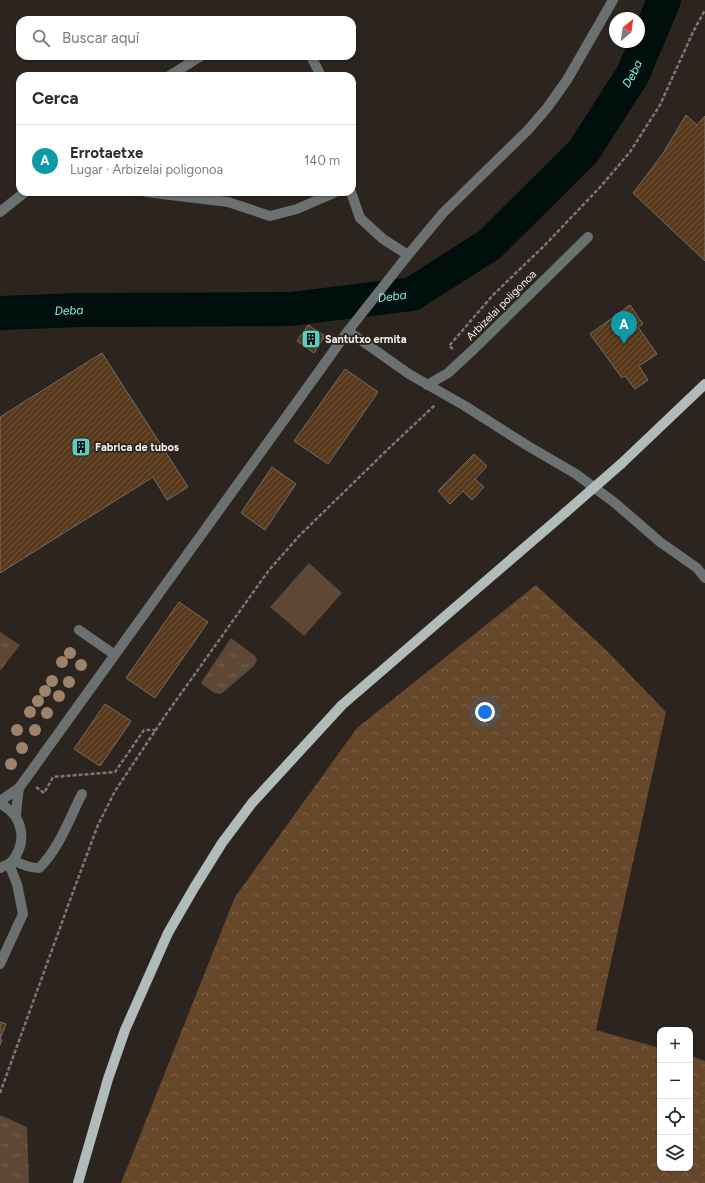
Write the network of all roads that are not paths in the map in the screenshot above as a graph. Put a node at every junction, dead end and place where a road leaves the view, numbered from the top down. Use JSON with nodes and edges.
{"nodes":[{"id":1,"x":613,"y":0,"type":"edge"},
{"id":2,"x":195,"y":60,"type":"edge"},
{"id":3,"x":313,"y":60,"type":"edge"},
{"id":4,"x":175,"y":72,"type":"edge"},
{"id":5,"x":319,"y":72,"type":"edge"},
{"id":6,"x":20,"y":196,"type":"edge"},
{"id":7,"x":179,"y":196,"type":"edge"},
{"id":8,"x":327,"y":196,"type":"edge"},
{"id":9,"x":352,"y":196,"type":"edge"},
{"id":10,"x":0,"y":212,"type":"edge"},
{"id":11,"x":588,"y":237,"type":"dead end"},
{"id":12,"x":408,"y":255,"type":"junction"},
{"id":13,"x":348,"y":331,"type":"junction"},
{"id":14,"x":705,"y":384,"type":"edge"},
{"id":15,"x":427,"y":385,"type":"junction"},
{"id":16,"x":701,"y":568,"type":"edge"},
{"id":17,"x":705,"y":578,"type":"edge"},
{"id":18,"x":79,"y":630,"type":"dead end"},
{"id":19,"x":115,"y":655,"type":"junction"},
{"id":20,"x":22,"y":784,"type":"junction"},
{"id":21,"x":82,"y":794,"type":"dead end"},
{"id":22,"x":0,"y":801,"type":"edge"},
{"id":23,"x":0,"y":804,"type":"edge"},
{"id":24,"x":16,"y":817,"type":"junction"},
{"id":25,"x":7,"y":864,"type":"edge"},
{"id":26,"x":0,"y":964,"type":"edge"},
{"id":27,"x":78,"y":1183,"type":"edge"}],
"edges":[{"from":1,"to":12,"type":"street"},
{"from":2,"to":4,"type":"street"},
{"from":3,"to":5,"type":"street"},
{"from":6,"to":10,"type":"street"},
{"from":7,"to":8,"type":"street"},
{"from":9,"to":12,"type":"street"},
{"from":11,"to":15,"type":"street","name":"Arbizelai poligonoa"},
{"from":12,"to":13,"type":"street"},
{"from":13,"to":15,"type":"street"},
{"from":13,"to":19,"type":"street"},
{"from":14,"to":27,"type":"main road","bridge":true},
{"from":15,"to":16,"type":"street"},
{"from":16,"to":17,"type":"street"},
{"from":18,"to":19,"type":"street"},
{"from":19,"to":20,"type":"street"},
{"from":20,"to":22,"type":"street"},
{"from":20,"to":24,"type":"street"},
{"from":21,"to":25,"type":"street"},
{"from":23,"to":24,"type":"street"},
{"from":24,"to":25,"type":"street"},
{"from":25,"to":26,"type":"street"}]}
